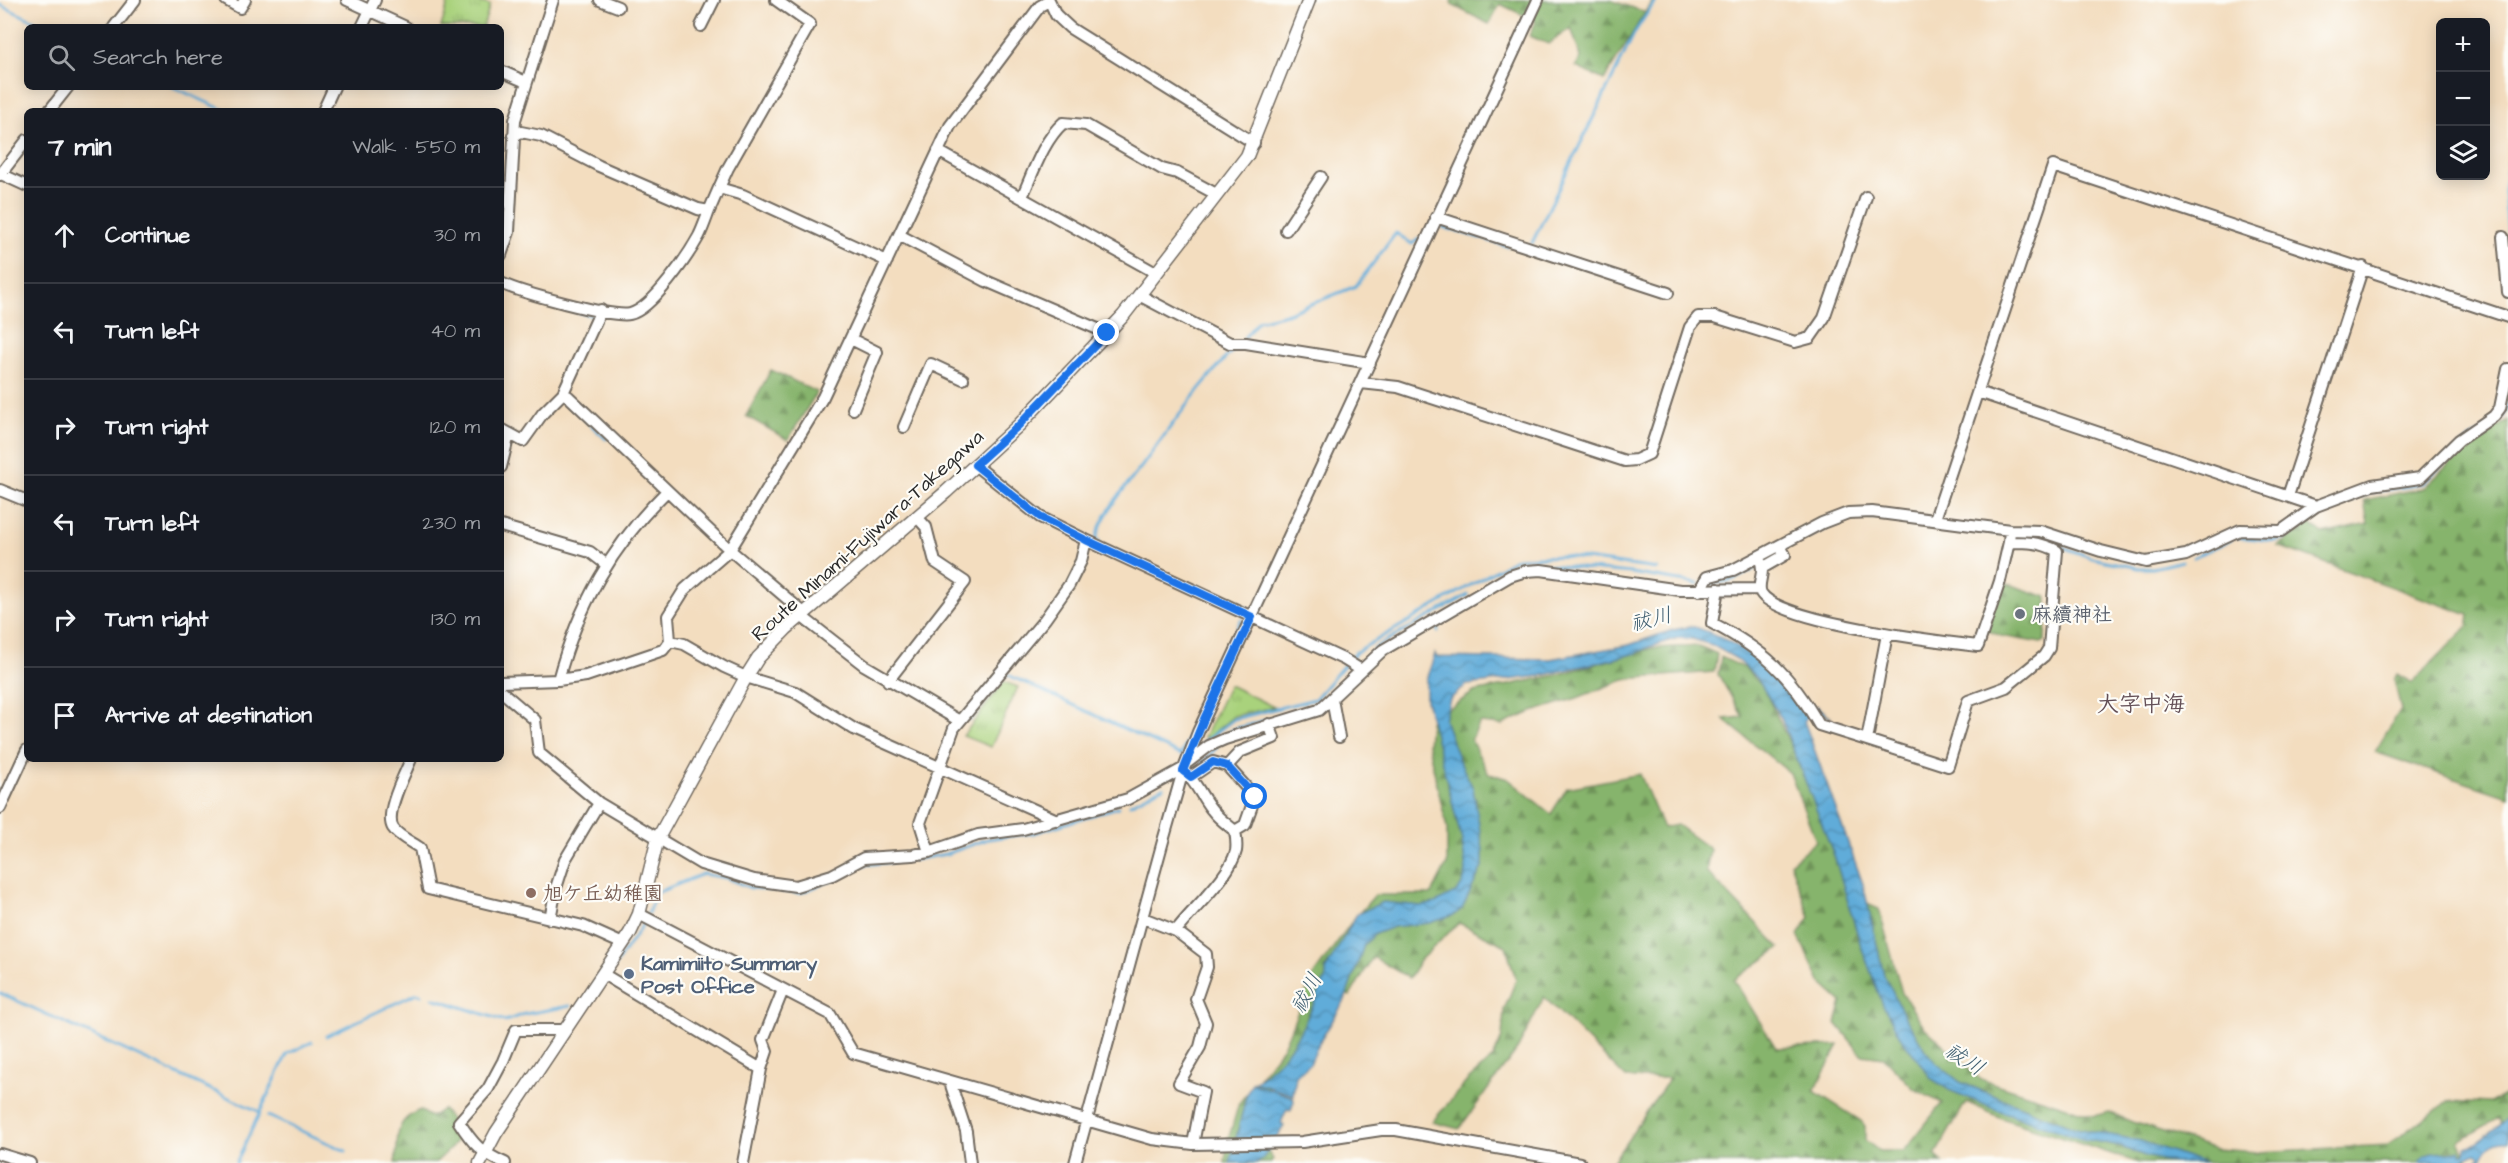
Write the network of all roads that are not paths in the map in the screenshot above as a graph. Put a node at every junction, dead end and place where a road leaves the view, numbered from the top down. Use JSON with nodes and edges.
{"nodes":[{"id":1,"x":135,"y":0,"type":"edge"},
{"id":2,"x":226,"y":0,"type":"edge"},
{"id":3,"x":244,"y":0,"type":"edge"},
{"id":4,"x":348,"y":0,"type":"edge"},
{"id":5,"x":375,"y":0,"type":"edge"},
{"id":6,"x":553,"y":0,"type":"edge"},
{"id":7,"x":600,"y":0,"type":"edge"},
{"id":8,"x":714,"y":0,"type":"edge"},
{"id":9,"x":776,"y":0,"type":"edge"},
{"id":10,"x":1030,"y":0,"type":"edge"},
{"id":11,"x":1310,"y":0,"type":"edge"},
{"id":12,"x":1538,"y":0,"type":"edge"},
{"id":13,"x":1046,"y":2,"type":"edge"},
{"id":14,"x":618,"y":7,"type":"dead end"},
{"id":15,"x":369,"y":10,"type":"junction"},
{"id":16,"x":116,"y":24,"type":"edge"},
{"id":17,"x":363,"y":24,"type":"edge"},
{"id":18,"x":399,"y":24,"type":"edge"},
{"id":19,"x":701,"y":26,"type":"dead end"},
{"id":20,"x":504,"y":71,"type":"edge"},
{"id":21,"x":526,"y":82,"type":"junction"},
{"id":22,"x":66,"y":90,"type":"edge"},
{"id":23,"x":333,"y":90,"type":"edge"},
{"id":24,"x":51,"y":108,"type":"edge"},
{"id":25,"x":324,"y":108,"type":"edge"},
{"id":26,"x":513,"y":135,"type":"junction"},
{"id":27,"x":1254,"y":143,"type":"junction"},
{"id":28,"x":24,"y":144,"type":"edge"},
{"id":29,"x":938,"y":151,"type":"junction"},
{"id":30,"x":0,"y":175,"type":"edge"},
{"id":31,"x":1321,"y":177,"type":"dead end"},
{"id":32,"x":24,"y":185,"type":"edge"},
{"id":33,"x":719,"y":188,"type":"junction"},
{"id":34,"x":1216,"y":194,"type":"junction"},
{"id":35,"x":1022,"y":197,"type":"junction"},
{"id":36,"x":1866,"y":197,"type":"dead end"},
{"id":37,"x":709,"y":211,"type":"junction"},
{"id":38,"x":1436,"y":217,"type":"junction"},
{"id":39,"x":1286,"y":230,"type":"dead end"},
{"id":40,"x":899,"y":236,"type":"junction"},
{"id":41,"x":2503,"y":237,"type":"dead end"},
{"id":42,"x":504,"y":246,"type":"edge"},
{"id":43,"x":887,"y":261,"type":"junction"},
{"id":44,"x":2363,"y":267,"type":"junction"},
{"id":45,"x":1156,"y":273,"type":"junction"},
{"id":46,"x":504,"y":284,"type":"edge"},
{"id":47,"x":2508,"y":292,"type":"edge"},
{"id":48,"x":1668,"y":294,"type":"dead end"},
{"id":49,"x":1139,"y":296,"type":"junction"},
{"id":50,"x":601,"y":310,"type":"junction"},
{"id":51,"x":2508,"y":317,"type":"edge"},
{"id":52,"x":1107,"y":333,"type":"junction"},
{"id":53,"x":851,"y":339,"type":"junction"},
{"id":54,"x":1370,"y":363,"type":"junction"},
{"id":55,"x":2508,"y":369,"type":"edge"},
{"id":56,"x":963,"y":379,"type":"dead end"},
{"id":57,"x":1360,"y":383,"type":"junction"},
{"id":58,"x":1978,"y":393,"type":"junction"},
{"id":59,"x":566,"y":395,"type":"junction"},
{"id":60,"x":853,"y":409,"type":"dead end"},
{"id":61,"x":904,"y":427,"type":"dead end"},
{"id":62,"x":505,"y":431,"type":"edge"},
{"id":63,"x":975,"y":465,"type":"junction"},
{"id":64,"x":0,"y":490,"type":"edge"},
{"id":65,"x":665,"y":493,"type":"junction"},
{"id":66,"x":2288,"y":496,"type":"junction"},
{"id":67,"x":24,"y":500,"type":"edge"},
{"id":68,"x":2316,"y":506,"type":"junction"},
{"id":69,"x":917,"y":517,"type":"junction"},
{"id":70,"x":1935,"y":519,"type":"junction"},
{"id":71,"x":504,"y":527,"type":"edge"},
{"id":72,"x":2010,"y":536,"type":"junction"},
{"id":73,"x":1086,"y":540,"type":"junction"},
{"id":74,"x":730,"y":550,"type":"junction"},
{"id":75,"x":1762,"y":562,"type":"junction"},
{"id":76,"x":607,"y":565,"type":"junction"},
{"id":77,"x":1718,"y":589,"type":"junction"},
{"id":78,"x":1760,"y":589,"type":"junction"},
{"id":79,"x":1699,"y":591,"type":"junction"},
{"id":80,"x":803,"y":615,"type":"junction"},
{"id":81,"x":1252,"y":617,"type":"junction"},
{"id":82,"x":1887,"y":634,"type":"junction"},
{"id":83,"x":670,"y":641,"type":"junction"},
{"id":84,"x":1360,"y":669,"type":"junction"},
{"id":85,"x":746,"y":677,"type":"junction"},
{"id":86,"x":558,"y":680,"type":"junction"},
{"id":87,"x":888,"y":681,"type":"junction"},
{"id":88,"x":504,"y":682,"type":"edge"},
{"id":89,"x":504,"y":694,"type":"edge"},
{"id":90,"x":1332,"y":699,"type":"junction"},
{"id":91,"x":958,"y":720,"type":"junction"},
{"id":92,"x":1269,"y":724,"type":"junction"},
{"id":93,"x":1339,"y":737,"type":"dead end"},
{"id":94,"x":1867,"y":740,"type":"junction"},
{"id":95,"x":24,"y":756,"type":"edge"},
{"id":96,"x":410,"y":762,"type":"edge"},
{"id":97,"x":940,"y":766,"type":"junction"},
{"id":98,"x":1227,"y":766,"type":"junction"},
{"id":99,"x":1186,"y":770,"type":"junction"},
{"id":100,"x":599,"y":803,"type":"junction"},
{"id":101,"x":0,"y":808,"type":"edge"},
{"id":102,"x":1057,"y":820,"type":"junction"},
{"id":103,"x":1235,"y":831,"type":"junction"},
{"id":104,"x":658,"y":838,"type":"junction"},
{"id":105,"x":929,"y":852,"type":"junction"},
{"id":106,"x":639,"y":914,"type":"junction"},
{"id":107,"x":550,"y":918,"type":"junction"},
{"id":108,"x":1143,"y":918,"type":"junction"},
{"id":109,"x":1176,"y":931,"type":"junction"},
{"id":110,"x":623,"y":944,"type":"junction"},
{"id":111,"x":603,"y":974,"type":"junction"},
{"id":112,"x":783,"y":990,"type":"junction"},
{"id":113,"x":564,"y":1030,"type":"junction"},
{"id":114,"x":761,"y":1069,"type":"junction"},
{"id":115,"x":950,"y":1082,"type":"junction"},
{"id":116,"x":1086,"y":1120,"type":"junction"},
{"id":117,"x":1193,"y":1144,"type":"junction"},
{"id":118,"x":0,"y":1154,"type":"edge"},
{"id":119,"x":482,"y":1158,"type":"edge"},
{"id":120,"x":30,"y":1163,"type":"edge"},
{"id":121,"x":505,"y":1163,"type":"edge"},
{"id":122,"x":743,"y":1163,"type":"edge"},
{"id":123,"x":970,"y":1163,"type":"edge"},
{"id":124,"x":1075,"y":1163,"type":"edge"},
{"id":125,"x":1580,"y":1163,"type":"edge"}],
"edges":[{"from":1,"to":16,"type":"street"},
{"from":2,"to":3,"type":"street"},
{"from":4,"to":15,"type":"street"},
{"from":5,"to":15,"type":"street"},
{"from":6,"to":21,"type":"street"},
{"from":7,"to":14,"type":"street"},
{"from":8,"to":19,"type":"street"},
{"from":9,"to":33,"type":"street"},
{"from":10,"to":13,"type":"street"},
{"from":11,"to":27,"type":"main road","name":"Route Minami-Fujiwara-Takegawa"},
{"from":12,"to":38,"type":"street"},
{"from":13,"to":27,"type":"street"},
{"from":13,"to":29,"type":"street"},
{"from":15,"to":17,"type":"street"},
{"from":15,"to":18,"type":"street"},
{"from":20,"to":21,"type":"street"},
{"from":21,"to":26,"type":"street"},
{"from":22,"to":24,"type":"street"},
{"from":23,"to":25,"type":"street"},
{"from":26,"to":37,"type":"street"},
{"from":26,"to":42,"type":"street"},
{"from":27,"to":34,"type":"main road","name":"Route Minami-Fujiwara-Takegawa"},
{"from":28,"to":30,"type":"street"},
{"from":29,"to":35,"type":"street"},
{"from":29,"to":40,"type":"street"},
{"from":30,"to":32,"type":"street"},
{"from":31,"to":39,"type":"street"},
{"from":33,"to":37,"type":"street"},
{"from":33,"to":43,"type":"street"},
{"from":34,"to":35,"type":"street"},
{"from":34,"to":45,"type":"main road","name":"Route Minami-Fujiwara-Takegawa"},
{"from":35,"to":45,"type":"street"},
{"from":36,"to":57,"type":"street"},
{"from":37,"to":50,"type":"street"},
{"from":38,"to":48,"type":"street"},
{"from":38,"to":54,"type":"street"},
{"from":40,"to":43,"type":"street"},
{"from":40,"to":52,"type":"street"},
{"from":41,"to":47,"type":"street"},
{"from":43,"to":53,"type":"street"},
{"from":44,"to":51,"type":"street"},
{"from":44,"to":58,"type":"street"},
{"from":44,"to":66,"type":"street"},
{"from":45,"to":49,"type":"main road","name":"Route Minami-Fujiwara-Takegawa"},
{"from":46,"to":50,"type":"street"},
{"from":49,"to":52,"type":"main road","name":"Route Minami-Fujiwara-Takegawa"},
{"from":49,"to":54,"type":"street"},
{"from":50,"to":59,"type":"street"},
{"from":52,"to":63,"type":"main road","name":"Route Minami-Fujiwara-Takegawa"},
{"from":53,"to":60,"type":"street"},
{"from":53,"to":74,"type":"street"},
{"from":54,"to":57,"type":"street"},
{"from":55,"to":68,"type":"street"},
{"from":56,"to":61,"type":"street"},
{"from":57,"to":81,"type":"street"},
{"from":58,"to":66,"type":"street"},
{"from":58,"to":70,"type":"street"},
{"from":59,"to":62,"type":"street"},
{"from":59,"to":65,"type":"street"},
{"from":63,"to":69,"type":"main road","name":"Route Minami-Fujiwara-Takegawa"},
{"from":63,"to":73,"type":"street"},
{"from":64,"to":67,"type":"street"},
{"from":65,"to":74,"type":"street"},
{"from":65,"to":76,"type":"street"},
{"from":66,"to":68,"type":"street"},
{"from":68,"to":72,"type":"street"},
{"from":69,"to":80,"type":"main road","name":"Route Minami-Fujiwara-Takegawa"},
{"from":69,"to":87,"type":"street"},
{"from":70,"to":72,"type":"street"},
{"from":70,"to":75,"type":"street"},
{"from":71,"to":76,"type":"street"},
{"from":72,"to":82,"type":"street"},
{"from":72,"to":94,"type":"street"},
{"from":73,"to":81,"type":"street"},
{"from":73,"to":91,"type":"street"},
{"from":74,"to":80,"type":"street"},
{"from":74,"to":83,"type":"street"},
{"from":75,"to":78,"type":"street"},
{"from":75,"to":79,"type":"street"},
{"from":76,"to":86,"type":"street"},
{"from":77,"to":78,"type":"street"},
{"from":77,"to":79,"type":"street"},
{"from":77,"to":94,"type":"street"},
{"from":78,"to":82,"type":"street"},
{"from":79,"to":84,"type":"street"},
{"from":80,"to":85,"type":"main road","name":"Route Minami-Fujiwara-Takegawa"},
{"from":80,"to":87,"type":"street"},
{"from":81,"to":84,"type":"street"},
{"from":81,"to":99,"type":"street"},
{"from":82,"to":94,"type":"street"},
{"from":83,"to":85,"type":"street"},
{"from":83,"to":86,"type":"street"},
{"from":84,"to":90,"type":"street"},
{"from":85,"to":97,"type":"street"},
{"from":85,"to":104,"type":"main road","name":"Route Minami-Fujiwara-Takegawa"},
{"from":86,"to":88,"type":"street"},
{"from":87,"to":91,"type":"street"},
{"from":89,"to":100,"type":"street"},
{"from":90,"to":92,"type":"street"},
{"from":90,"to":93,"type":"street"},
{"from":91,"to":97,"type":"street"},
{"from":92,"to":98,"type":"street"},
{"from":92,"to":99,"type":"street"},
{"from":95,"to":101,"type":"street"},
{"from":96,"to":107,"type":"street"},
{"from":97,"to":102,"type":"street"},
{"from":97,"to":105,"type":"street"},
{"from":98,"to":99,"type":"street"},
{"from":98,"to":103,"type":"street"},
{"from":99,"to":102,"type":"street"},
{"from":99,"to":103,"type":"street"},
{"from":99,"to":108,"type":"street"},
{"from":100,"to":104,"type":"street"},
{"from":100,"to":107,"type":"street"},
{"from":102,"to":105,"type":"street"},
{"from":103,"to":109,"type":"street"},
{"from":104,"to":105,"type":"street"},
{"from":104,"to":106,"type":"main road","name":"Route Minami-Fujiwara-Takegawa"},
{"from":106,"to":110,"type":"main road","name":"Route Minami-Fujiwara-Takegawa"},
{"from":106,"to":112,"type":"street"},
{"from":107,"to":110,"type":"street"},
{"from":108,"to":109,"type":"street"},
{"from":108,"to":116,"type":"street"},
{"from":109,"to":117,"type":"street"},
{"from":110,"to":111,"type":"main road","name":"Route Minami-Fujiwara-Takegawa"},
{"from":111,"to":113,"type":"main road","name":"Route Minami-Fujiwara-Takegawa"},
{"from":111,"to":114,"type":"street"},
{"from":112,"to":114,"type":"street"},
{"from":112,"to":115,"type":"street"},
{"from":113,"to":119,"type":"main road","name":"Route Minami-Fujiwara-Takegawa"},
{"from":113,"to":119,"type":"street"},
{"from":114,"to":122,"type":"street"},
{"from":115,"to":116,"type":"street"},
{"from":115,"to":123,"type":"street"},
{"from":116,"to":117,"type":"street"},
{"from":116,"to":124,"type":"street"},
{"from":117,"to":125,"type":"street"},
{"from":118,"to":120,"type":"street"},
{"from":119,"to":121,"type":"street"}]}
